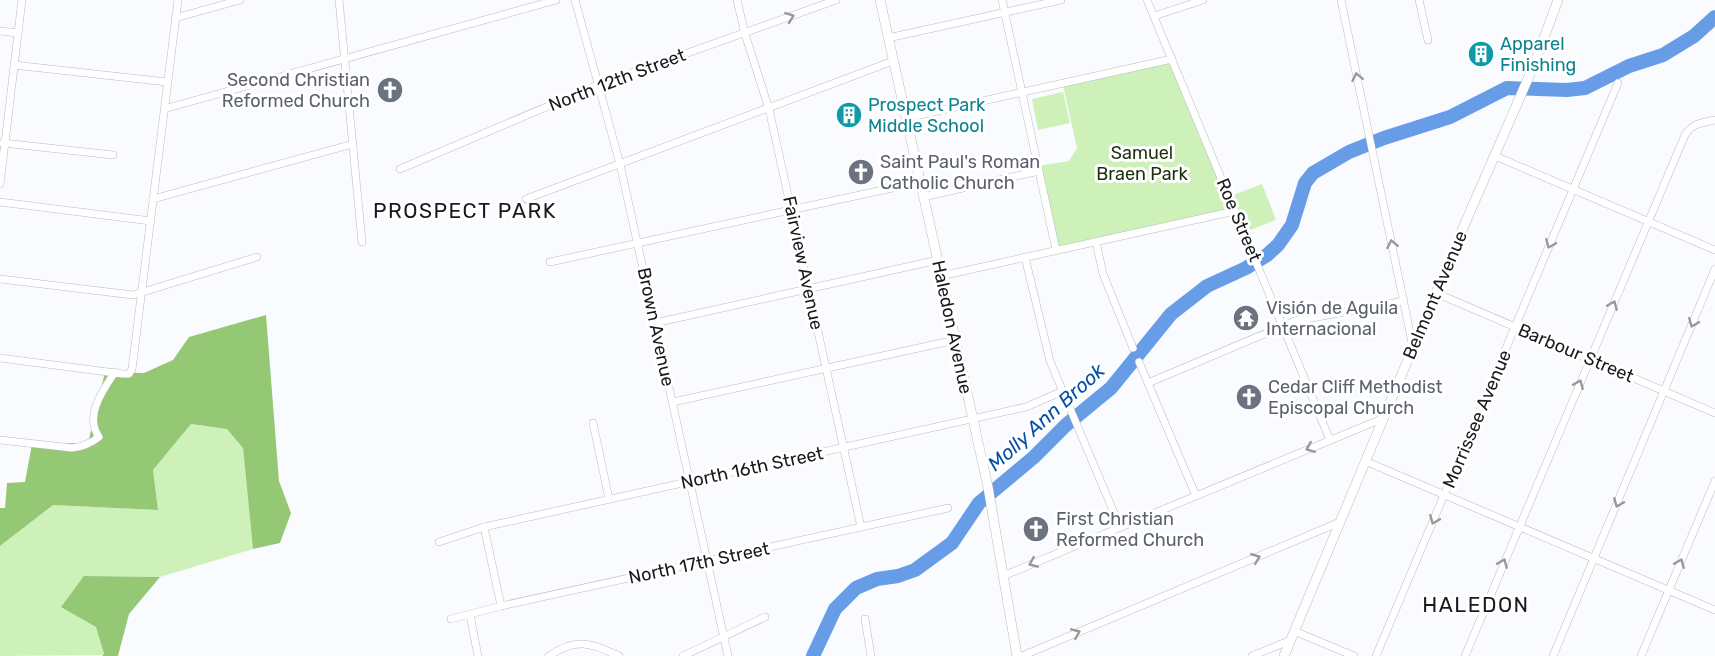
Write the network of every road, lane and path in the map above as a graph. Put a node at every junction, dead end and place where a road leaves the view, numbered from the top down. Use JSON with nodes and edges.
{"nodes":[{"id":1,"x":22,"y":0,"type":"edge"},
{"id":2,"x":178,"y":0,"type":"edge"},
{"id":3,"x":240,"y":0,"type":"edge"},
{"id":4,"x":339,"y":0,"type":"edge"},
{"id":5,"x":556,"y":0,"type":"edge"},
{"id":6,"x":575,"y":0,"type":"edge"},
{"id":7,"x":736,"y":0,"type":"edge"},
{"id":8,"x":836,"y":0,"type":"edge"},
{"id":9,"x":880,"y":0,"type":"edge"},
{"id":10,"x":1002,"y":0,"type":"edge"},
{"id":11,"x":1061,"y":0,"type":"edge"},
{"id":12,"x":1147,"y":0,"type":"edge"},
{"id":13,"x":1203,"y":0,"type":"edge"},
{"id":14,"x":1341,"y":0,"type":"edge"},
{"id":15,"x":1419,"y":0,"type":"edge"},
{"id":16,"x":1558,"y":0,"type":"edge"},
{"id":17,"x":1005,"y":12,"type":"junction"},
{"id":18,"x":1154,"y":16,"type":"junction"},
{"id":19,"x":175,"y":18,"type":"junction"},
{"id":20,"x":0,"y":31,"type":"edge"},
{"id":21,"x":18,"y":33,"type":"junction"},
{"id":22,"x":745,"y":34,"type":"junction"},
{"id":23,"x":888,"y":38,"type":"junction"},
{"id":24,"x":1428,"y":40,"type":"dead end"},
{"id":25,"x":345,"y":59,"type":"junction"},
{"id":26,"x":1172,"y":59,"type":"junction"},
{"id":27,"x":893,"y":62,"type":"junction"},
{"id":28,"x":14,"y":65,"type":"junction"},
{"id":29,"x":167,"y":82,"type":"junction"},
{"id":30,"x":1618,"y":83,"type":"dead end"},
{"id":31,"x":598,"y":85,"type":"junction"},
{"id":32,"x":1022,"y":91,"type":"junction"},
{"id":33,"x":164,"y":109,"type":"junction"},
{"id":34,"x":769,"y":110,"type":"junction"},
{"id":35,"x":906,"y":118,"type":"junction"},
{"id":36,"x":1715,"y":120,"type":"edge"},
{"id":37,"x":2,"y":143,"type":"edge"},
{"id":38,"x":352,"y":144,"type":"junction"},
{"id":39,"x":113,"y":155,"type":"dead end"},
{"id":40,"x":1494,"y":156,"type":"junction"},
{"id":41,"x":620,"y":164,"type":"junction"},
{"id":42,"x":400,"y":169,"type":"dead end"},
{"id":43,"x":1039,"y":171,"type":"junction"},
{"id":44,"x":920,"y":182,"type":"junction"},
{"id":45,"x":0,"y":184,"type":"edge"},
{"id":46,"x":1573,"y":190,"type":"junction"},
{"id":47,"x":923,"y":197,"type":"junction"},
{"id":48,"x":153,"y":199,"type":"junction"},
{"id":49,"x":526,"y":199,"type":"dead end"},
{"id":50,"x":0,"y":202,"type":"edge"},
{"id":51,"x":791,"y":210,"type":"junction"},
{"id":52,"x":1235,"y":211,"type":"junction"},
{"id":53,"x":151,"y":221,"type":"junction"},
{"id":54,"x":1647,"y":221,"type":"junction"},
{"id":55,"x":362,"y":242,"type":"dead end"},
{"id":56,"x":1096,"y":242,"type":"junction"},
{"id":57,"x":638,"y":243,"type":"junction"},
{"id":58,"x":1056,"y":250,"type":"junction"},
{"id":59,"x":1715,"y":250,"type":"edge"},
{"id":60,"x":257,"y":257,"type":"dead end"},
{"id":61,"x":1026,"y":257,"type":"junction"},
{"id":62,"x":938,"y":260,"type":"junction"},
{"id":63,"x":550,"y":262,"type":"dead end"},
{"id":64,"x":1715,"y":269,"type":"edge"},
{"id":65,"x":941,"y":276,"type":"junction"},
{"id":66,"x":0,"y":279,"type":"edge"},
{"id":67,"x":808,"y":289,"type":"junction"},
{"id":68,"x":142,"y":291,"type":"junction"},
{"id":69,"x":1436,"y":293,"type":"junction"},
{"id":70,"x":1404,"y":301,"type":"junction"},
{"id":71,"x":655,"y":323,"type":"junction"},
{"id":72,"x":1283,"y":326,"type":"junction"},
{"id":73,"x":1515,"y":327,"type":"junction"},
{"id":74,"x":955,"y":340,"type":"junction"},
{"id":75,"x":1133,"y":348,"type":"dead end"},
{"id":76,"x":1413,"y":348,"type":"junction"},
{"id":77,"x":0,"y":358,"type":"edge"},
{"id":78,"x":1590,"y":359,"type":"junction"},
{"id":79,"x":1139,"y":362,"type":"dead end"},
{"id":80,"x":826,"y":368,"type":"junction"},
{"id":81,"x":115,"y":372,"type":"junction"},
{"id":82,"x":1148,"y":382,"type":"junction"},
{"id":83,"x":1665,"y":391,"type":"junction"},
{"id":84,"x":1063,"y":392,"type":"junction"},
{"id":85,"x":673,"y":402,"type":"junction"},
{"id":86,"x":1715,"y":412,"type":"edge"},
{"id":87,"x":1384,"y":418,"type":"junction"},
{"id":88,"x":973,"y":419,"type":"junction"},
{"id":89,"x":593,"y":423,"type":"dead end"},
{"id":90,"x":0,"y":440,"type":"edge"},
{"id":91,"x":1330,"y":440,"type":"junction"},
{"id":92,"x":844,"y":448,"type":"junction"},
{"id":93,"x":1365,"y":461,"type":"junction"},
{"id":94,"x":690,"y":481,"type":"junction"},
{"id":95,"x":1715,"y":481,"type":"edge"},
{"id":96,"x":1445,"y":495,"type":"junction"},
{"id":97,"x":1196,"y":496,"type":"junction"},
{"id":98,"x":609,"y":499,"type":"junction"},
{"id":99,"x":948,"y":508,"type":"dead end"},
{"id":100,"x":1340,"y":522,"type":"junction"},
{"id":101,"x":484,"y":527,"type":"junction"},
{"id":102,"x":861,"y":527,"type":"junction"},
{"id":103,"x":1120,"y":527,"type":"junction"},
{"id":104,"x":1518,"y":527,"type":"junction"},
{"id":105,"x":439,"y":542,"type":"dead end"},
{"id":106,"x":1594,"y":559,"type":"junction"},
{"id":107,"x":708,"y":561,"type":"junction"},
{"id":108,"x":1003,"y":576,"type":"junction"},
{"id":109,"x":1668,"y":591,"type":"junction"},
{"id":110,"x":501,"y":606,"type":"junction"},
{"id":111,"x":1715,"y":610,"type":"edge"},
{"id":112,"x":470,"y":615,"type":"junction"},
{"id":113,"x":765,"y":617,"type":"dead end"},
{"id":114,"x":450,"y":619,"type":"dead end"},
{"id":115,"x":865,"y":619,"type":"dead end"},
{"id":116,"x":725,"y":636,"type":"junction"},
{"id":117,"x":1293,"y":636,"type":"junction"},
{"id":118,"x":478,"y":656,"type":"edge"},
{"id":119,"x":549,"y":656,"type":"edge"},
{"id":120,"x":619,"y":656,"type":"edge"},
{"id":121,"x":683,"y":656,"type":"edge"},
{"id":122,"x":728,"y":656,"type":"edge"},
{"id":123,"x":871,"y":656,"type":"edge"},
{"id":124,"x":1017,"y":656,"type":"edge"},
{"id":125,"x":1023,"y":656,"type":"edge"},
{"id":126,"x":1252,"y":656,"type":"edge"},
{"id":127,"x":1284,"y":656,"type":"edge"},
{"id":128,"x":1354,"y":656,"type":"edge"},
{"id":129,"x":1376,"y":656,"type":"edge"},
{"id":130,"x":1465,"y":656,"type":"edge"},
{"id":131,"x":1553,"y":656,"type":"edge"},
{"id":132,"x":1641,"y":656,"type":"edge"}],
"edges":[{"from":1,"to":21,"type":"street"},
{"from":2,"to":19,"type":"street"},
{"from":3,"to":19,"type":"street"},
{"from":4,"to":25,"type":"street"},
{"from":5,"to":25,"type":"street"},
{"from":6,"to":31,"type":"street","name":"Brown Avenue"},
{"from":7,"to":22,"type":"street","name":"Fairview Avenue"},
{"from":22,"to":8,"type":"street","name":"North 12th Street","one_way":true},
{"from":9,"to":23,"type":"main road","name":"Haledon Avenue"},
{"from":10,"to":17,"type":"street"},
{"from":11,"to":17,"type":"street"},
{"from":12,"to":18,"type":"street","name":"Roe Street"},
{"from":13,"to":18,"type":"street"},
{"from":70,"to":14,"type":"street","one_way":true},
{"from":15,"to":24,"type":"street"},
{"from":16,"to":40,"type":"main road","name":"Belmont Avenue"},
{"from":17,"to":23,"type":"street"},
{"from":17,"to":32,"type":"street"},
{"from":18,"to":26,"type":"street","name":"Roe Street"},
{"from":19,"to":29,"type":"street"},
{"from":20,"to":21,"type":"street"},
{"from":21,"to":28,"type":"street"},
{"from":22,"to":31,"type":"street","name":"North 12th Street"},
{"from":22,"to":34,"type":"street","name":"Fairview Avenue"},
{"from":23,"to":27,"type":"main road","name":"Haledon Avenue"},
{"from":25,"to":33,"type":"street"},
{"from":25,"to":38,"type":"street"},
{"from":26,"to":32,"type":"street"},
{"from":26,"to":52,"type":"street","name":"Roe Street"},
{"from":27,"to":34,"type":"street"},
{"from":27,"to":35,"type":"main road","name":"Haledon Avenue"},
{"from":28,"to":29,"type":"street"},
{"from":28,"to":37,"type":"street"},
{"from":29,"to":33,"type":"street"},
{"from":30,"to":46,"type":"street","name":"Morrissee Avenue"},
{"from":31,"to":41,"type":"street","name":"Brown Avenue"},
{"from":31,"to":42,"type":"street","name":"North 12th Street"},
{"from":32,"to":35,"type":"street"},
{"from":32,"to":43,"type":"street"},
{"from":33,"to":48,"type":"street"},
{"from":34,"to":41,"type":"street"},
{"from":34,"to":51,"type":"street","name":"Fairview Avenue"},
{"from":35,"to":44,"type":"main road","name":"Haledon Avenue"},
{"from":36,"to":54,"type":"street"},
{"from":37,"to":39,"type":"street"},
{"from":37,"to":45,"type":"street"},
{"from":38,"to":48,"type":"street"},
{"from":38,"to":55,"type":"street"},
{"from":40,"to":46,"type":"street"},
{"from":40,"to":69,"type":"main road","name":"Belmont Avenue"},
{"from":41,"to":49,"type":"street"},
{"from":41,"to":57,"type":"street","name":"Brown Avenue"},
{"from":43,"to":47,"type":"street"},
{"from":43,"to":58,"type":"street"},
{"from":44,"to":47,"type":"main road","name":"Haledon Avenue"},
{"from":44,"to":51,"type":"street"},
{"from":46,"to":54,"type":"street"},
{"from":46,"to":73,"type":"street","name":"Morrissee Avenue","one_way":true},
{"from":47,"to":62,"type":"main road","name":"Haledon Avenue"},
{"from":48,"to":53,"type":"street"},
{"from":50,"to":53,"type":"street"},
{"from":51,"to":57,"type":"street"},
{"from":51,"to":67,"type":"street","name":"Fairview Avenue"},
{"from":52,"to":56,"type":"street"},
{"from":52,"to":72,"type":"street","name":"Roe Street"},
{"from":53,"to":68,"type":"street"},
{"from":54,"to":59,"type":"street"},
{"from":78,"to":54,"type":"street","one_way":true},
{"from":56,"to":58,"type":"street"},
{"from":56,"to":75,"type":"street"},
{"from":57,"to":63,"type":"street"},
{"from":57,"to":71,"type":"street","name":"Brown Avenue"},
{"from":58,"to":61,"type":"street"},
{"from":60,"to":68,"type":"street"},
{"from":61,"to":65,"type":"street"},
{"from":61,"to":84,"type":"street"},
{"from":62,"to":65,"type":"main road","name":"Haledon Avenue"},
{"from":62,"to":67,"type":"street"},
{"from":64,"to":83,"type":"street","one_way":true},
{"from":65,"to":74,"type":"main road","name":"Haledon Avenue"},
{"from":66,"to":68,"type":"street"},
{"from":67,"to":71,"type":"street"},
{"from":67,"to":80,"type":"street","name":"Fairview Avenue"},
{"from":68,"to":81,"type":"street"},
{"from":69,"to":73,"type":"street","name":"Barbour Street"},
{"from":69,"to":76,"type":"main road","name":"Belmont Avenue"},
{"from":70,"to":72,"type":"street"},
{"from":70,"to":76,"type":"street"},
{"from":71,"to":85,"type":"street","name":"Brown Avenue"},
{"from":72,"to":82,"type":"street"},
{"from":72,"to":91,"type":"street","name":"Roe Street"},
{"from":73,"to":78,"type":"street","name":"Barbour Street"},
{"from":73,"to":96,"type":"street","name":"Morrissee Avenue"},
{"from":74,"to":80,"type":"street"},
{"from":74,"to":88,"type":"main road","name":"Haledon Avenue"},
{"from":76,"to":87,"type":"main road","name":"Belmont Avenue"},
{"from":77,"to":81,"type":"street"},
{"from":78,"to":83,"type":"street","name":"Barbour Street"},
{"from":104,"to":78,"type":"street","one_way":true},
{"from":79,"to":82,"type":"street"},
{"from":80,"to":85,"type":"street"},
{"from":80,"to":92,"type":"street","name":"Fairview Avenue"},
{"from":81,"to":90,"type":"street"},
{"from":82,"to":97,"type":"street"},
{"from":83,"to":86,"type":"street","name":"Barbour Street"},
{"from":83,"to":106,"type":"street","one_way":true},
{"from":84,"to":88,"type":"street","name":"North 16th Street"},
{"from":84,"to":103,"type":"street"},
{"from":85,"to":94,"type":"street","name":"Brown Avenue"},
{"from":87,"to":91,"type":"street"},
{"from":87,"to":93,"type":"main road","name":"Belmont Avenue"},
{"from":88,"to":92,"type":"street","name":"North 16th Street"},
{"from":88,"to":108,"type":"main road","name":"Haledon Avenue"},
{"from":89,"to":98,"type":"street"},
{"from":91,"to":97,"type":"street","one_way":true},
{"from":92,"to":94,"type":"street","name":"North 16th Street"},
{"from":92,"to":102,"type":"street","name":"Fairview Avenue"},
{"from":93,"to":96,"type":"street"},
{"from":93,"to":100,"type":"main road","name":"Belmont Avenue"},
{"from":94,"to":98,"type":"street","name":"North 16th Street"},
{"from":94,"to":107,"type":"street","name":"Brown Avenue"},
{"from":109,"to":95,"type":"street","one_way":true},
{"from":96,"to":104,"type":"street"},
{"from":96,"to":129,"type":"street","name":"Morrissee Avenue","one_way":true},
{"from":97,"to":103,"type":"street"},
{"from":98,"to":101,"type":"street","name":"North 16th Street"},
{"from":99,"to":102,"type":"street","name":"North 17th Street"},
{"from":100,"to":117,"type":"main road","name":"Belmont Avenue"},
{"from":125,"to":100,"type":"street","one_way":true},
{"from":101,"to":105,"type":"street","name":"North 16th Street"},
{"from":101,"to":110,"type":"street"},
{"from":102,"to":107,"type":"street","name":"North 17th Street"},
{"from":103,"to":108,"type":"street","one_way":true},
{"from":104,"to":106,"type":"street"},
{"from":130,"to":104,"type":"street","one_way":true},
{"from":106,"to":109,"type":"street"},
{"from":106,"to":131,"type":"street"},
{"from":107,"to":110,"type":"street","name":"North 17th Street"},
{"from":107,"to":116,"type":"street","name":"Brown Avenue"},
{"from":108,"to":124,"type":"main road","name":"Haledon Avenue"},
{"from":109,"to":111,"type":"street"},
{"from":109,"to":132,"type":"street"},
{"from":110,"to":112,"type":"street","name":"North 17th Street"},
{"from":112,"to":114,"type":"street","name":"North 17th Street"},
{"from":112,"to":118,"type":"street"},
{"from":113,"to":116,"type":"street"},
{"from":115,"to":123,"type":"street"},
{"from":116,"to":121,"type":"street"},
{"from":116,"to":122,"type":"street","name":"Brown Avenue"},
{"from":117,"to":126,"type":"street"},
{"from":117,"to":127,"type":"main road","name":"Belmont Avenue"},
{"from":117,"to":128,"type":"street"},
{"from":119,"to":120,"type":"street"}]}
